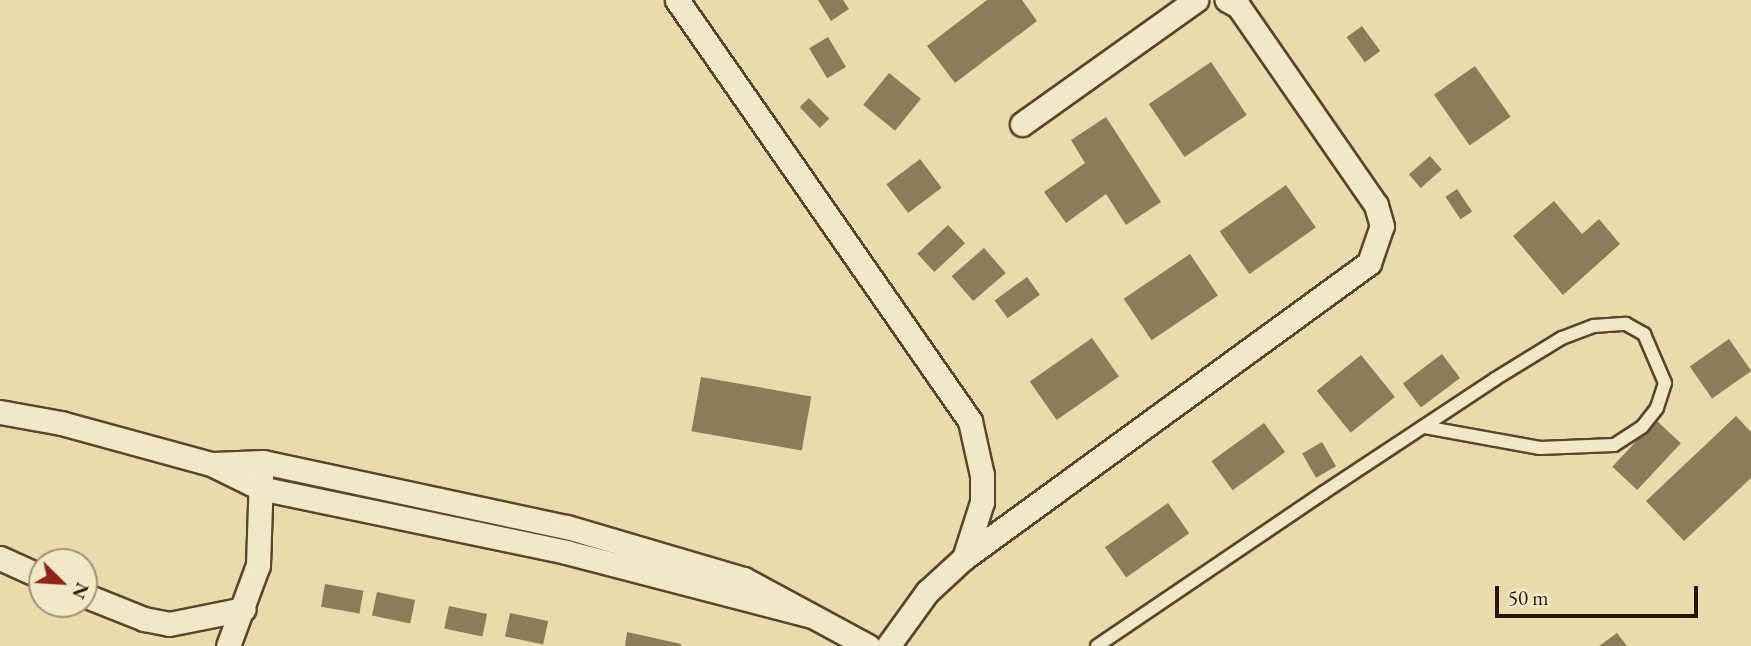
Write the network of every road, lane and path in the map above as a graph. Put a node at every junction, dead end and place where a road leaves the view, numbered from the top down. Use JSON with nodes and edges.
{"nodes":[{"id":1,"x":677,"y":0,"type":"edge"},
{"id":2,"x":1196,"y":0,"type":"edge"},
{"id":3,"x":1227,"y":0,"type":"edge"},
{"id":4,"x":1023,"y":124,"type":"dead end"},
{"id":5,"x":0,"y":412,"type":"edge"},
{"id":6,"x":1425,"y":427,"type":"junction"},
{"id":7,"x":263,"y":462,"type":"junction"},
{"id":8,"x":211,"y":464,"type":"junction"},
{"id":9,"x":260,"y":488,"type":"junction"},
{"id":10,"x":0,"y":558,"type":"edge"},
{"id":11,"x":964,"y":558,"type":"junction"},
{"id":12,"x":28,"y":570,"type":"edge"},
{"id":13,"x":98,"y":601,"type":"edge"},
{"id":14,"x":244,"y":610,"type":"junction"},
{"id":15,"x":808,"y":615,"type":"junction"},
{"id":16,"x":228,"y":646,"type":"edge"},
{"id":17,"x":868,"y":646,"type":"edge"},
{"id":18,"x":887,"y":646,"type":"edge"},
{"id":19,"x":1097,"y":646,"type":"edge"}],
"edges":[{"from":1,"to":11,"type":"street"},
{"from":2,"to":4,"type":"street"},
{"from":3,"to":11,"type":"street"},
{"from":5,"to":8,"type":"street"},
{"from":6,"to":6,"type":"lane"},
{"from":6,"to":19,"type":"lane"},
{"from":7,"to":8,"type":"street"},
{"from":7,"to":9,"type":"street"},
{"from":7,"to":15,"type":"street"},
{"from":8,"to":9,"type":"street"},
{"from":9,"to":14,"type":"street"},
{"from":9,"to":15,"type":"street"},
{"from":10,"to":12,"type":"street"},
{"from":11,"to":18,"type":"street"},
{"from":13,"to":14,"type":"street"},
{"from":14,"to":16,"type":"street"},
{"from":15,"to":17,"type":"street"}]}
